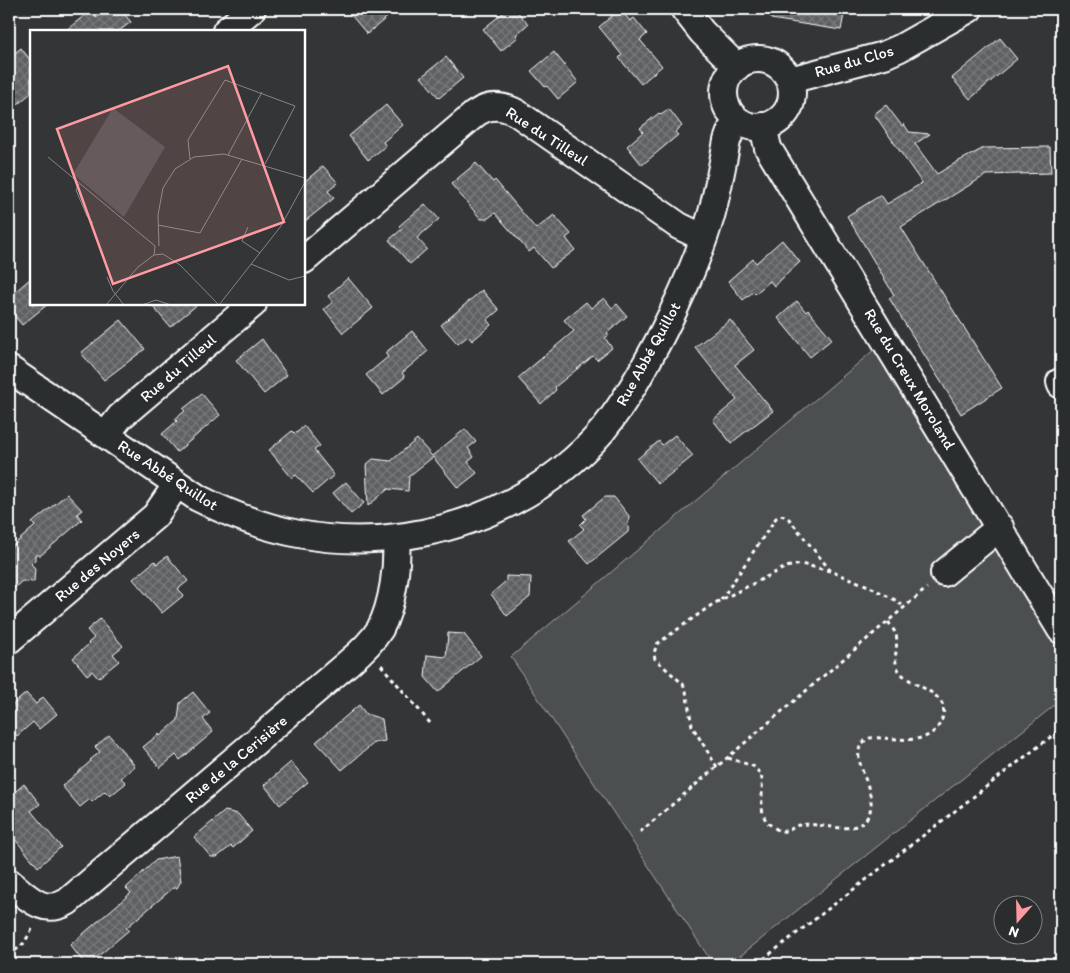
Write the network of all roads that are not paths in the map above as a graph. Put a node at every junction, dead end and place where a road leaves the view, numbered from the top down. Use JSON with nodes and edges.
{"nodes":[{"id":1,"x":252,"y":9,"type":"edge"},
{"id":2,"x":684,"y":9,"type":"edge"},
{"id":3,"x":969,"y":9,"type":"edge"},
{"id":4,"x":227,"y":30,"type":"edge"},
{"id":5,"x":737,"y":67,"type":"junction"},
{"id":6,"x":790,"y":80,"type":"junction"},
{"id":7,"x":751,"y":123,"type":"junction"},
{"id":8,"x":704,"y":238,"type":"junction"},
{"id":9,"x":305,"y":259,"type":"edge"},
{"id":10,"x":252,"y":305,"type":"edge"},
{"id":11,"x":9,"y":368,"type":"edge"},
{"id":12,"x":106,"y":435,"type":"junction"},
{"id":13,"x":177,"y":484,"type":"junction"},
{"id":14,"x":1000,"y":527,"type":"junction"},
{"id":15,"x":396,"y":537,"type":"junction"},
{"id":16,"x":944,"y":573,"type":"road end"},
{"id":17,"x":1060,"y":625,"type":"edge"},
{"id":18,"x":9,"y":640,"type":"edge"},
{"id":19,"x":9,"y":882,"type":"edge"}],
"edges":[{"from":1,"to":4,"type":"street"},
{"from":2,"to":5,"type":"street"},
{"from":3,"to":6,"type":"street","name":"Rue du Clos"},
{"from":5,"to":6,"type":"street"},
{"from":5,"to":7,"type":"street"},
{"from":6,"to":7,"type":"street"},
{"from":7,"to":8,"type":"street","name":"Rue Abbé Quillot"},
{"from":7,"to":14,"type":"street","name":"Rue du Creux Moroland"},
{"from":8,"to":9,"type":"street","name":"Rue du Tilleul"},
{"from":8,"to":15,"type":"street","name":"Rue Abbé Quillot"},
{"from":10,"to":12,"type":"street","name":"Rue du Tilleul"},
{"from":11,"to":12,"type":"street","name":"Rue Abbé Quillot"},
{"from":12,"to":13,"type":"street","name":"Rue Abbé Quillot"},
{"from":13,"to":15,"type":"street","name":"Rue Abbé Quillot"},
{"from":13,"to":18,"type":"street","name":"Rue des Noyers"},
{"from":14,"to":16,"type":"street"},
{"from":14,"to":17,"type":"street","name":"Rue du Creux Moroland"},
{"from":15,"to":19,"type":"street","name":"Rue de la Cerisière"}]}
